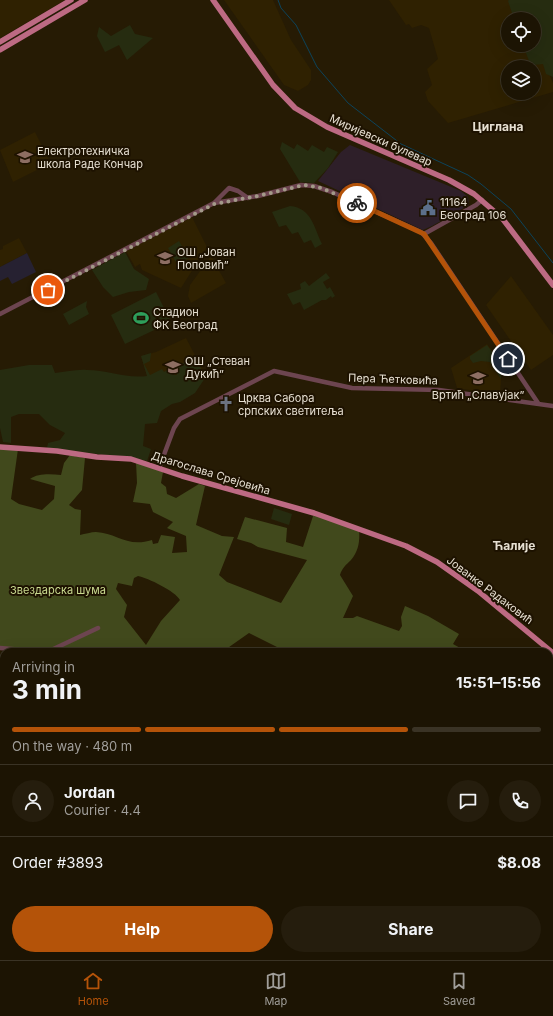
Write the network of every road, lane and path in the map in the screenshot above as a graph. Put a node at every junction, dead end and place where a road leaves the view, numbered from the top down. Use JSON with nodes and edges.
{"nodes":[{"id":1,"x":71,"y":0,"type":"edge"},
{"id":2,"x":85,"y":0,"type":"edge"},
{"id":3,"x":213,"y":0,"type":"edge"},
{"id":4,"x":0,"y":42,"type":"edge"},
{"id":5,"x":0,"y":50,"type":"edge"},
{"id":6,"x":242,"y":192,"type":"junction"},
{"id":7,"x":223,"y":194,"type":"junction"},
{"id":8,"x":248,"y":198,"type":"junction"},
{"id":9,"x":235,"y":200,"type":"junction"},
{"id":10,"x":482,"y":200,"type":"junction"},
{"id":11,"x":228,"y":201,"type":"junction"},
{"id":12,"x":214,"y":204,"type":"junction"},
{"id":13,"x":424,"y":234,"type":"junction"},
{"id":14,"x":553,"y":285,"type":"edge"},
{"id":15,"x":0,"y":314,"type":"edge"},
{"id":16,"x":538,"y":403,"type":"junction"},
{"id":17,"x":553,"y":406,"type":"edge"},
{"id":18,"x":0,"y":447,"type":"edge"},
{"id":19,"x":158,"y":468,"type":"junction"},
{"id":20,"x":411,"y":548,"type":"joint"},
{"id":21,"x":98,"y":628,"type":"dead end"},
{"id":22,"x":56,"y":648,"type":"edge"},
{"id":23,"x":547,"y":648,"type":"edge"}],
"edges":[{"from":1,"to":4,"type":"main road"},
{"from":2,"to":5,"type":"main road"},
{"from":3,"to":10,"type":"main road","name":"Миријевски булевар"},
{"from":6,"to":7,"type":"street"},
{"from":6,"to":8,"type":"street"},
{"from":6,"to":9,"type":"street"},
{"from":7,"to":11,"type":"street"},
{"from":7,"to":12,"type":"street"},
{"from":8,"to":9,"type":"street"},
{"from":8,"to":13,"type":"street"},
{"from":9,"to":11,"type":"street"},
{"from":10,"to":13,"type":"street"},
{"from":10,"to":14,"type":"main road","name":"Миријевски булевар"},
{"from":11,"to":12,"type":"street"},
{"from":12,"to":15,"type":"street"},
{"from":13,"to":16,"type":"street"},
{"from":16,"to":17,"type":"street","name":"Пера Ћетковића"},
{"from":16,"to":19,"type":"street","name":"Пера Ћетковића"},
{"from":18,"to":19,"type":"main road","name":"Драгослава Срејовића"},
{"from":19,"to":20,"type":"main road","name":"Драгослава Срејовића"},
{"from":20,"to":23,"type":"main road","name":"Јованке Радаковић"},
{"from":21,"to":22,"type":"street"}]}
